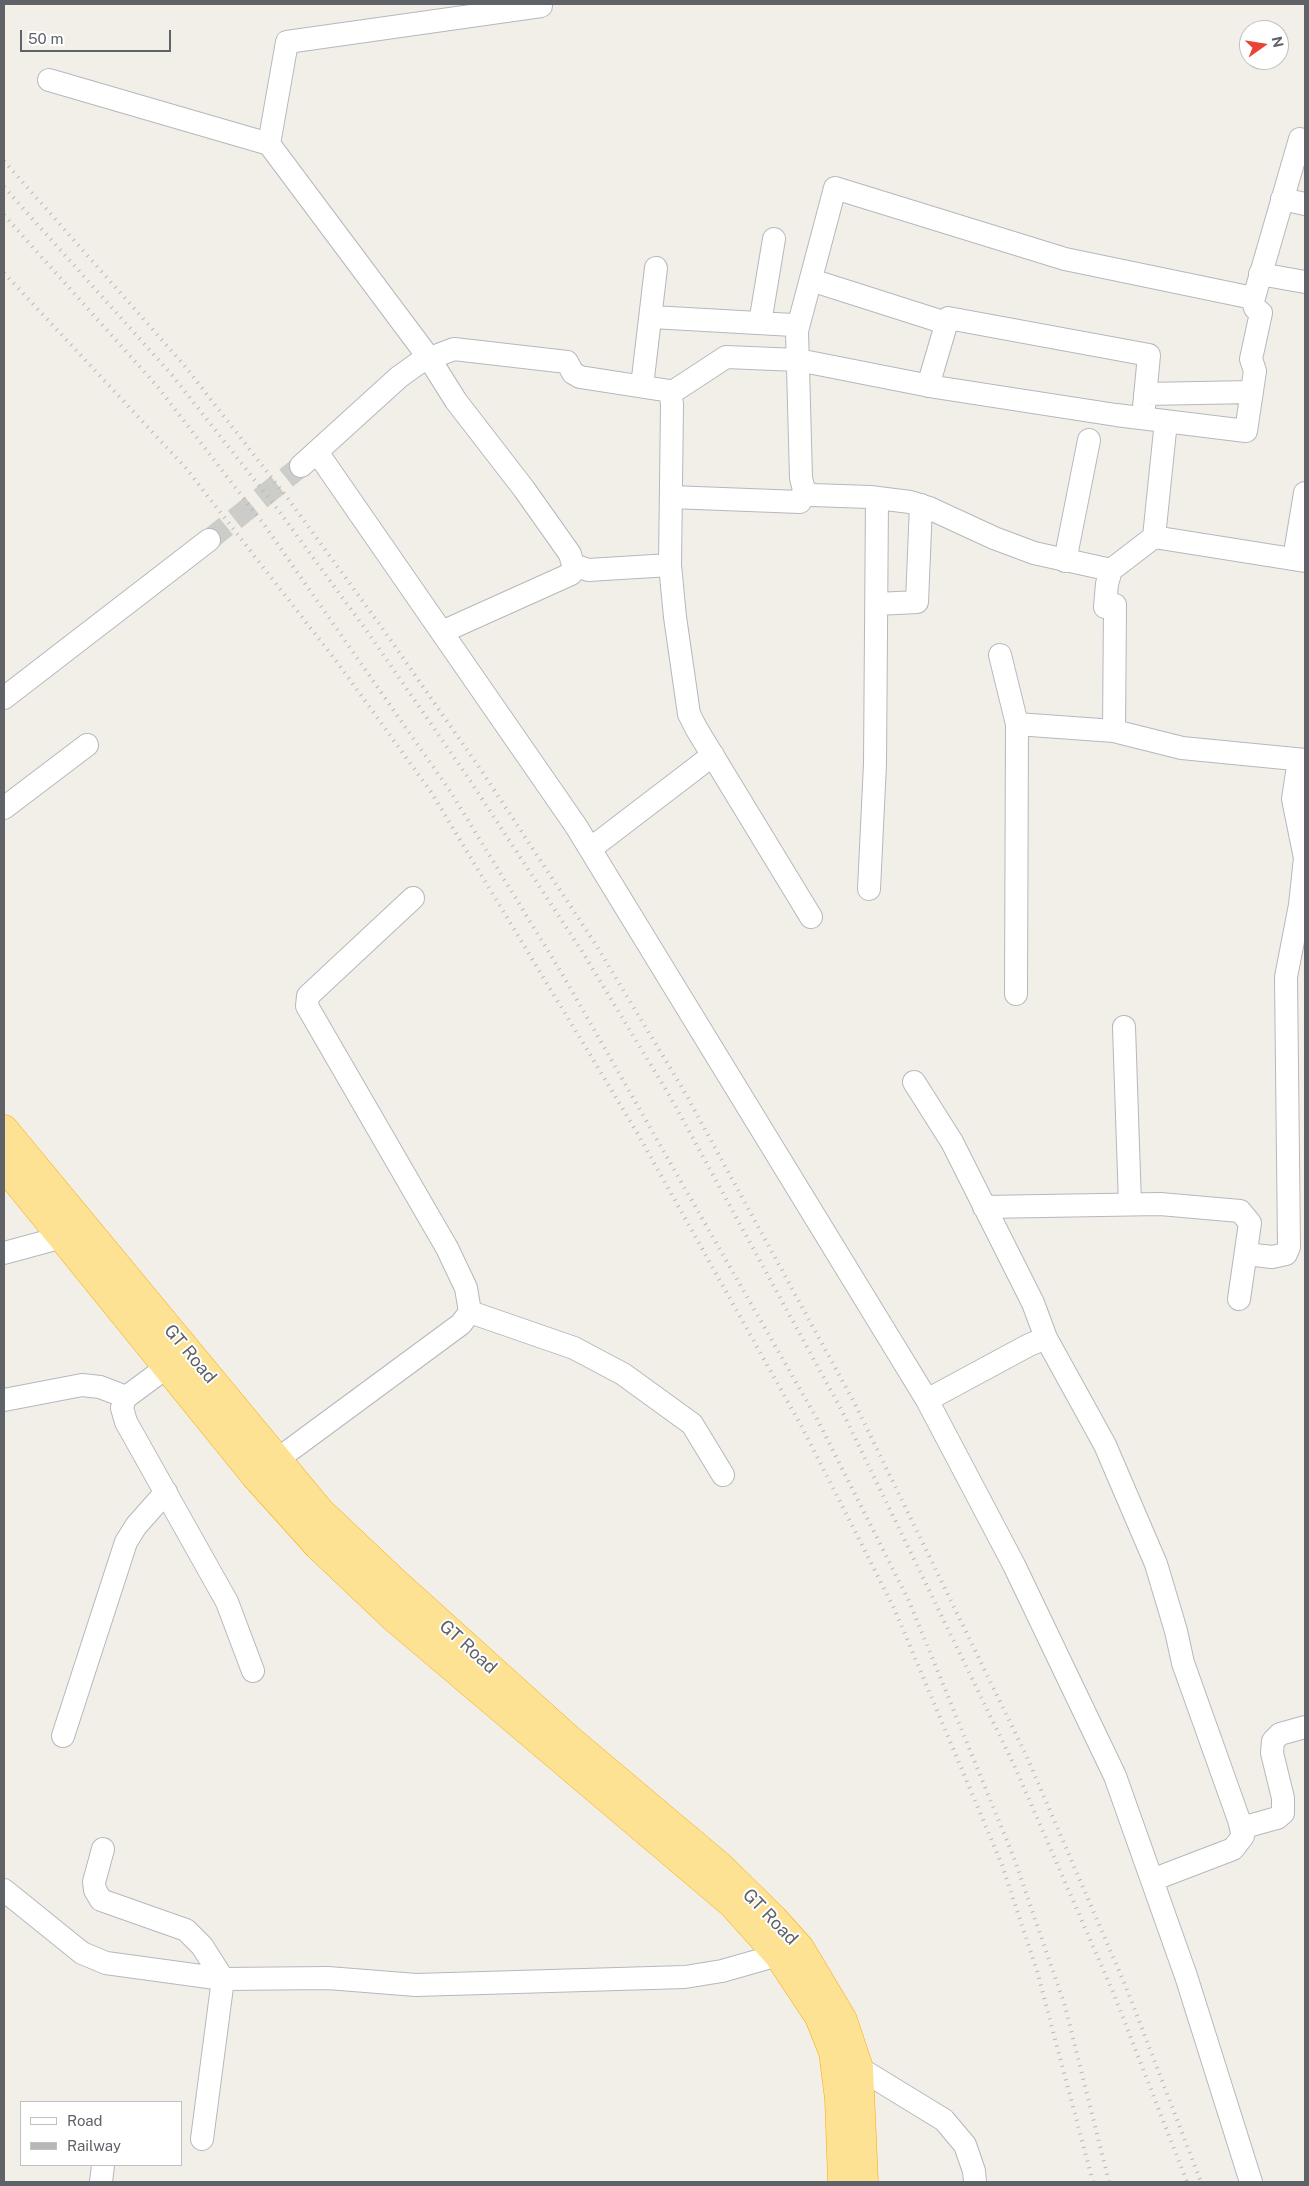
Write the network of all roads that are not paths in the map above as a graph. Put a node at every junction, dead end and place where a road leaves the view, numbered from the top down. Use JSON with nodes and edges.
{"nodes":[{"id":1,"x":541,"y":4,"type":"edge"},
{"id":2,"x":49,"y":80,"type":"dead end"},
{"id":3,"x":1300,"y":139,"type":"dead end"},
{"id":4,"x":269,"y":144,"type":"junction"},
{"id":5,"x":1282,"y":200,"type":"junction"},
{"id":6,"x":1305,"y":204,"type":"edge"},
{"id":7,"x":774,"y":239,"type":"dead end"},
{"id":8,"x":656,"y":268,"type":"dead end"},
{"id":9,"x":1260,"y":274,"type":"junction"},
{"id":10,"x":811,"y":280,"type":"junction"},
{"id":11,"x":1305,"y":282,"type":"edge"},
{"id":12,"x":1254,"y":298,"type":"junction"},
{"id":13,"x":652,"y":316,"type":"junction"},
{"id":14,"x":760,"y":322,"type":"junction"},
{"id":15,"x":946,"y":323,"type":"junction"},
{"id":16,"x":797,"y":331,"type":"junction"},
{"id":17,"x":429,"y":358,"type":"junction"},
{"id":18,"x":798,"y":360,"type":"junction"},
{"id":19,"x":642,"y":386,"type":"junction"},
{"id":20,"x":928,"y":386,"type":"junction"},
{"id":21,"x":1252,"y":392,"type":"junction"},
{"id":22,"x":670,"y":393,"type":"junction"},
{"id":23,"x":1145,"y":394,"type":"junction"},
{"id":24,"x":1142,"y":418,"type":"junction"},
{"id":25,"x":1166,"y":421,"type":"junction"},
{"id":26,"x":1089,"y":440,"type":"dead end"},
{"id":27,"x":804,"y":490,"type":"junction"},
{"id":28,"x":1305,"y":493,"type":"edge"},
{"id":29,"x":671,"y":496,"type":"junction"},
{"id":30,"x":877,"y":498,"type":"junction"},
{"id":31,"x":921,"y":506,"type":"junction"},
{"id":32,"x":1154,"y":537,"type":"junction"},
{"id":33,"x":209,"y":540,"type":"tunnel mouth"},
{"id":34,"x":1299,"y":560,"type":"edge"},
{"id":35,"x":1066,"y":561,"type":"junction"},
{"id":36,"x":574,"y":564,"type":"junction"},
{"id":37,"x":670,"y":565,"type":"junction"},
{"id":38,"x":1111,"y":570,"type":"junction"},
{"id":39,"x":877,"y":604,"type":"junction"},
{"id":40,"x":442,"y":632,"type":"junction"},
{"id":41,"x":1000,"y":655,"type":"dead end"},
{"id":42,"x":4,"y":698,"type":"edge"},
{"id":43,"x":1017,"y":724,"type":"junction"},
{"id":44,"x":1114,"y":731,"type":"junction"},
{"id":45,"x":87,"y":744,"type":"dead end"},
{"id":46,"x":713,"y":756,"type":"junction"},
{"id":47,"x":1302,"y":760,"type":"edge"},
{"id":48,"x":4,"y":808,"type":"edge"},
{"id":49,"x":1301,"y":819,"type":"edge"},
{"id":50,"x":590,"y":849,"type":"junction"},
{"id":51,"x":869,"y":889,"type":"dead end"},
{"id":52,"x":413,"y":898,"type":"dead end"},
{"id":53,"x":811,"y":917,"type":"dead end"},
{"id":54,"x":1016,"y":994,"type":"dead end"},
{"id":55,"x":1124,"y":1027,"type":"dead end"},
{"id":56,"x":914,"y":1082,"type":"dead end"},
{"id":57,"x":4,"y":1129,"type":"edge"},
{"id":58,"x":4,"y":1166,"type":"edge"},
{"id":59,"x":1130,"y":1204,"type":"junction"},
{"id":60,"x":984,"y":1207,"type":"junction"},
{"id":61,"x":63,"y":1237,"type":"junction"},
{"id":62,"x":4,"y":1253,"type":"edge"},
{"id":63,"x":1246,"y":1254,"type":"junction"},
{"id":64,"x":1238,"y":1299,"type":"dead end"},
{"id":65,"x":470,"y":1312,"type":"junction"},
{"id":66,"x":1046,"y":1338,"type":"junction"},
{"id":67,"x":167,"y":1367,"type":"junction"},
{"id":68,"x":126,"y":1398,"type":"junction"},
{"id":69,"x":4,"y":1400,"type":"edge"},
{"id":70,"x":926,"y":1400,"type":"junction"},
{"id":71,"x":278,"y":1459,"type":"junction"},
{"id":72,"x":723,"y":1475,"type":"dead end"},
{"id":73,"x":166,"y":1492,"type":"junction"},
{"id":74,"x":311,"y":1519,"type":"junction"},
{"id":75,"x":253,"y":1671,"type":"dead end"},
{"id":76,"x":1305,"y":1727,"type":"edge"},
{"id":77,"x":63,"y":1736,"type":"dead end"},
{"id":78,"x":1241,"y":1828,"type":"junction"},
{"id":79,"x":103,"y":1849,"type":"dead end"},
{"id":80,"x":1152,"y":1880,"type":"junction"},
{"id":81,"x":4,"y":1890,"type":"edge"},
{"id":82,"x":789,"y":1952,"type":"junction"},
{"id":83,"x":223,"y":1979,"type":"junction"},
{"id":84,"x":859,"y":2068,"type":"junction"},
{"id":85,"x":202,"y":2138,"type":"dead end"},
{"id":86,"x":103,"y":2166,"type":"edge"},
{"id":87,"x":102,"y":2182,"type":"edge"},
{"id":88,"x":842,"y":2182,"type":"edge"},
{"id":89,"x":864,"y":2182,"type":"edge"},
{"id":90,"x":975,"y":2182,"type":"edge"},
{"id":91,"x":1251,"y":2182,"type":"edge"}],
"edges":[{"from":1,"to":4,"type":"street"},
{"from":2,"to":4,"type":"street"},
{"from":3,"to":5,"type":"street"},
{"from":4,"to":17,"type":"street"},
{"from":5,"to":6,"type":"street"},
{"from":5,"to":9,"type":"street"},
{"from":7,"to":14,"type":"street"},
{"from":8,"to":13,"type":"street"},
{"from":9,"to":11,"type":"street"},
{"from":9,"to":12,"type":"street"},
{"from":10,"to":12,"type":"street"},
{"from":10,"to":15,"type":"street"},
{"from":10,"to":16,"type":"street"},
{"from":12,"to":21,"type":"street"},
{"from":13,"to":14,"type":"street"},
{"from":13,"to":19,"type":"street"},
{"from":14,"to":16,"type":"street"},
{"from":15,"to":20,"type":"street"},
{"from":15,"to":23,"type":"street"},
{"from":16,"to":18,"type":"street"},
{"from":17,"to":19,"type":"street"},
{"from":17,"to":36,"type":"street"},
{"from":17,"to":40,"type":"street"},
{"from":18,"to":20,"type":"street"},
{"from":18,"to":22,"type":"street"},
{"from":18,"to":27,"type":"street"},
{"from":19,"to":22,"type":"street"},
{"from":20,"to":24,"type":"street"},
{"from":21,"to":23,"type":"street"},
{"from":21,"to":25,"type":"street"},
{"from":22,"to":29,"type":"street"},
{"from":23,"to":24,"type":"street"},
{"from":24,"to":25,"type":"street"},
{"from":25,"to":32,"type":"street"},
{"from":26,"to":35,"type":"street"},
{"from":27,"to":29,"type":"street"},
{"from":27,"to":30,"type":"street"},
{"from":28,"to":34,"type":"street"},
{"from":29,"to":37,"type":"street"},
{"from":30,"to":31,"type":"street"},
{"from":30,"to":39,"type":"street"},
{"from":31,"to":35,"type":"street"},
{"from":31,"to":39,"type":"street"},
{"from":32,"to":34,"type":"street"},
{"from":32,"to":38,"type":"street"},
{"from":33,"to":42,"type":"street"},
{"from":35,"to":38,"type":"street"},
{"from":36,"to":37,"type":"street"},
{"from":36,"to":40,"type":"street"},
{"from":37,"to":46,"type":"street"},
{"from":38,"to":44,"type":"street"},
{"from":39,"to":51,"type":"street"},
{"from":40,"to":50,"type":"street"},
{"from":41,"to":43,"type":"street"},
{"from":43,"to":44,"type":"street"},
{"from":43,"to":54,"type":"street"},
{"from":44,"to":47,"type":"street"},
{"from":45,"to":48,"type":"street"},
{"from":46,"to":50,"type":"street"},
{"from":46,"to":53,"type":"street"},
{"from":47,"to":49,"type":"street"},
{"from":49,"to":63,"type":"street"},
{"from":50,"to":70,"type":"street"},
{"from":52,"to":65,"type":"street"},
{"from":55,"to":59,"type":"street"},
{"from":56,"to":60,"type":"street"},
{"from":57,"to":71,"type":"highway","name":"GT Road"},
{"from":58,"to":61,"type":"highway","name":"GT Road"},
{"from":59,"to":60,"type":"street"},
{"from":59,"to":63,"type":"street"},
{"from":60,"to":66,"type":"street"},
{"from":61,"to":62,"type":"street"},
{"from":61,"to":67,"type":"highway","name":"GT Road"},
{"from":63,"to":64,"type":"street"},
{"from":65,"to":71,"type":"street"},
{"from":65,"to":72,"type":"street"},
{"from":66,"to":70,"type":"street"},
{"from":66,"to":78,"type":"street"},
{"from":67,"to":68,"type":"street"},
{"from":67,"to":74,"type":"highway","name":"GT Road"},
{"from":68,"to":69,"type":"street"},
{"from":68,"to":73,"type":"street"},
{"from":70,"to":80,"type":"street"},
{"from":71,"to":74,"type":"highway","name":"GT Road"},
{"from":73,"to":75,"type":"street"},
{"from":73,"to":77,"type":"street"},
{"from":74,"to":82,"type":"highway","name":"GT Road"},
{"from":76,"to":78,"type":"street"},
{"from":78,"to":80,"type":"street"},
{"from":79,"to":83,"type":"street"},
{"from":80,"to":91,"type":"street"},
{"from":81,"to":83,"type":"street"},
{"from":82,"to":83,"type":"street"},
{"from":82,"to":84,"type":"highway","name":"GT Road"},
{"from":82,"to":88,"type":"highway","name":"GT Road"},
{"from":83,"to":85,"type":"street"},
{"from":84,"to":89,"type":"highway","name":"GT Road"},
{"from":84,"to":90,"type":"street"},
{"from":86,"to":87,"type":"street"}]}
